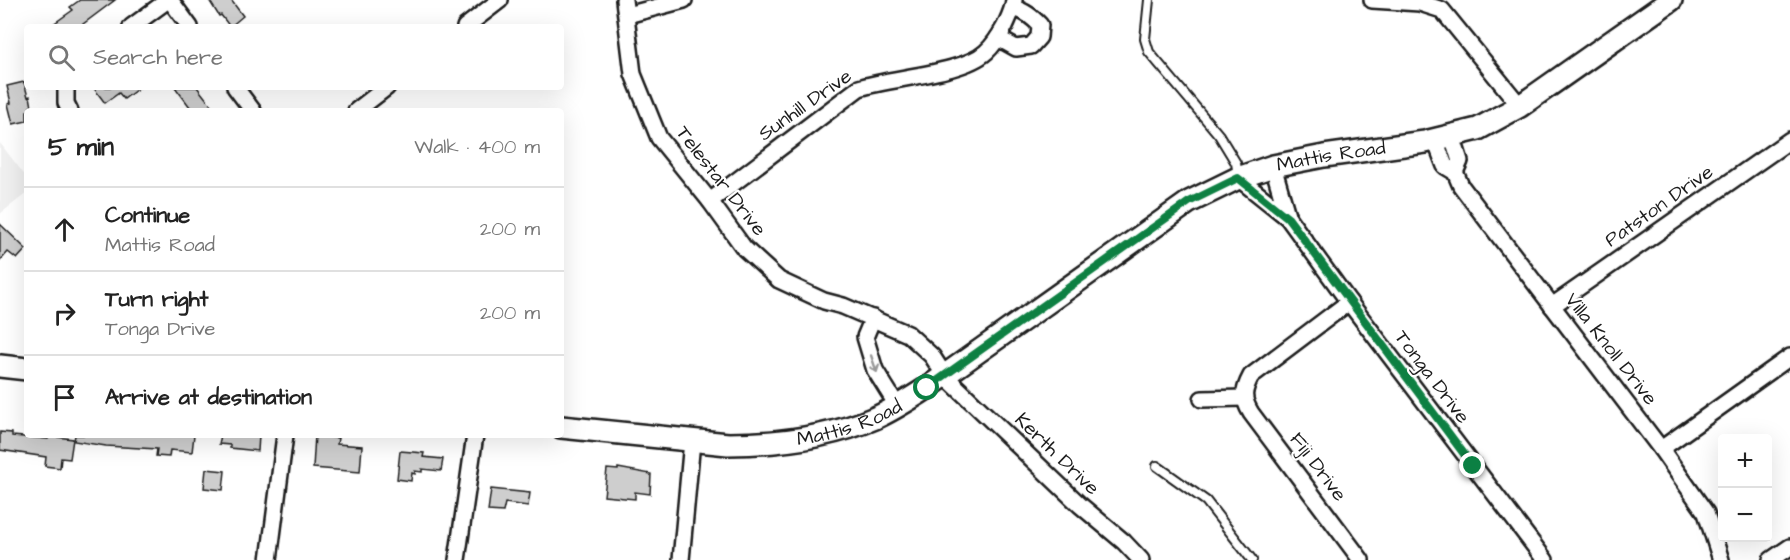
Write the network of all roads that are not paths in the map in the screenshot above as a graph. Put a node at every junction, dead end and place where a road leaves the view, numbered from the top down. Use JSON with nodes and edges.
{"nodes":[{"id":1,"x":169,"y":0,"type":"edge"},
{"id":2,"x":500,"y":0,"type":"edge"},
{"id":3,"x":684,"y":0,"type":"edge"},
{"id":4,"x":1149,"y":0,"type":"edge"},
{"id":5,"x":1372,"y":0,"type":"edge"},
{"id":6,"x":1671,"y":0,"type":"edge"},
{"id":7,"x":1013,"y":4,"type":"edge"},
{"id":8,"x":626,"y":8,"type":"edge"},
{"id":9,"x":135,"y":24,"type":"edge"},
{"id":10,"x":188,"y":24,"type":"edge"},
{"id":11,"x":469,"y":24,"type":"edge"},
{"id":12,"x":998,"y":38,"type":"junction"},
{"id":13,"x":66,"y":90,"type":"edge"},
{"id":14,"x":237,"y":90,"type":"edge"},
{"id":15,"x":383,"y":90,"type":"edge"},
{"id":16,"x":1520,"y":106,"type":"junction"},
{"id":17,"x":68,"y":108,"type":"edge"},
{"id":18,"x":251,"y":108,"type":"edge"},
{"id":19,"x":360,"y":108,"type":"edge"},
{"id":20,"x":1443,"y":138,"type":"junction"},
{"id":21,"x":1790,"y":140,"type":"edge"},
{"id":22,"x":1273,"y":166,"type":"junction"},
{"id":23,"x":1238,"y":178,"type":"junction"},
{"id":24,"x":710,"y":201,"type":"junction"},
{"id":25,"x":1288,"y":218,"type":"junction"},
{"id":26,"x":1349,"y":302,"type":"junction"},
{"id":27,"x":1552,"y":306,"type":"junction"},
{"id":28,"x":873,"y":318,"type":"junction"},
{"id":29,"x":1790,"y":357,"type":"edge"},
{"id":30,"x":0,"y":366,"type":"edge"},
{"id":31,"x":24,"y":369,"type":"edge"},
{"id":32,"x":945,"y":376,"type":"junction"},
{"id":33,"x":1244,"y":398,"type":"junction"},
{"id":34,"x":1203,"y":399,"type":"dead end"},
{"id":35,"x":898,"y":406,"type":"junction"},
{"id":36,"x":564,"y":427,"type":"edge"},
{"id":37,"x":285,"y":438,"type":"edge"},
{"id":38,"x":475,"y":438,"type":"edge"},
{"id":39,"x":692,"y":441,"type":"junction"},
{"id":40,"x":1661,"y":449,"type":"junction"},
{"id":41,"x":1157,"y":466,"type":"dead end"},
{"id":42,"x":1790,"y":547,"type":"edge"},
{"id":43,"x":269,"y":560,"type":"edge"},
{"id":44,"x":457,"y":560,"type":"edge"},
{"id":45,"x":681,"y":560,"type":"edge"},
{"id":46,"x":1141,"y":560,"type":"edge"},
{"id":47,"x":1252,"y":560,"type":"edge"},
{"id":48,"x":1361,"y":560,"type":"edge"},
{"id":49,"x":1545,"y":560,"type":"edge"},
{"id":50,"x":1721,"y":560,"type":"edge"},
{"id":51,"x":1771,"y":560,"type":"edge"}],
"edges":[{"from":1,"to":9,"type":"street"},
{"from":1,"to":10,"type":"street"},
{"from":2,"to":11,"type":"street"},
{"from":3,"to":8,"type":"street"},
{"from":4,"to":23,"type":"lane"},
{"from":5,"to":16,"type":"street"},
{"from":6,"to":16,"type":"main road","name":"Mattis Road"},
{"from":7,"to":12,"type":"street","name":"Sunhill Drive"},
{"from":7,"to":12,"type":"street","name":"Sunhill Drive"},
{"from":8,"to":24,"type":"street","name":"Telestar Drive"},
{"from":12,"to":24,"type":"street","name":"Sunhill Drive"},
{"from":13,"to":17,"type":"street"},
{"from":14,"to":18,"type":"street"},
{"from":15,"to":19,"type":"street"},
{"from":16,"to":20,"type":"main road","name":"Mattis Road"},
{"from":20,"to":22,"type":"main road","name":"Mattis Road"},
{"from":20,"to":27,"type":"street","name":"Villa Knoll Drive"},
{"from":21,"to":27,"type":"street","name":"Patston Drive"},
{"from":22,"to":23,"type":"main road","name":"Mattis Road"},
{"from":22,"to":25,"type":"street","name":"Tonga Drive"},
{"from":23,"to":25,"type":"street","name":"Tonga Drive"},
{"from":23,"to":32,"type":"main road","name":"Mattis Road"},
{"from":24,"to":28,"type":"street","name":"Telestar Drive"},
{"from":25,"to":26,"type":"street","name":"Tonga Drive"},
{"from":26,"to":33,"type":"street"},
{"from":26,"to":49,"type":"street","name":"Tonga Drive"},
{"from":27,"to":40,"type":"street","name":"Villa Knoll Drive"},
{"from":28,"to":32,"type":"street","name":"Telestar Drive"},
{"from":28,"to":35,"type":"street","one_way":true},
{"from":29,"to":40,"type":"street"},
{"from":30,"to":31,"type":"main road"},
{"from":32,"to":35,"type":"main road","name":"Mattis Road"},
{"from":32,"to":46,"type":"street","name":"Kerth Drive"},
{"from":33,"to":34,"type":"street"},
{"from":33,"to":48,"type":"street","name":"Fiji Drive"},
{"from":35,"to":39,"type":"main road","name":"Mattis Road"},
{"from":36,"to":39,"type":"main road","name":"Mattis Road"},
{"from":37,"to":43,"type":"street"},
{"from":38,"to":44,"type":"street"},
{"from":39,"to":45,"type":"street"},
{"from":40,"to":50,"type":"street","name":"Villa Knoll Drive"},
{"from":41,"to":47,"type":"lane"},
{"from":42,"to":51,"type":"street"}]}
